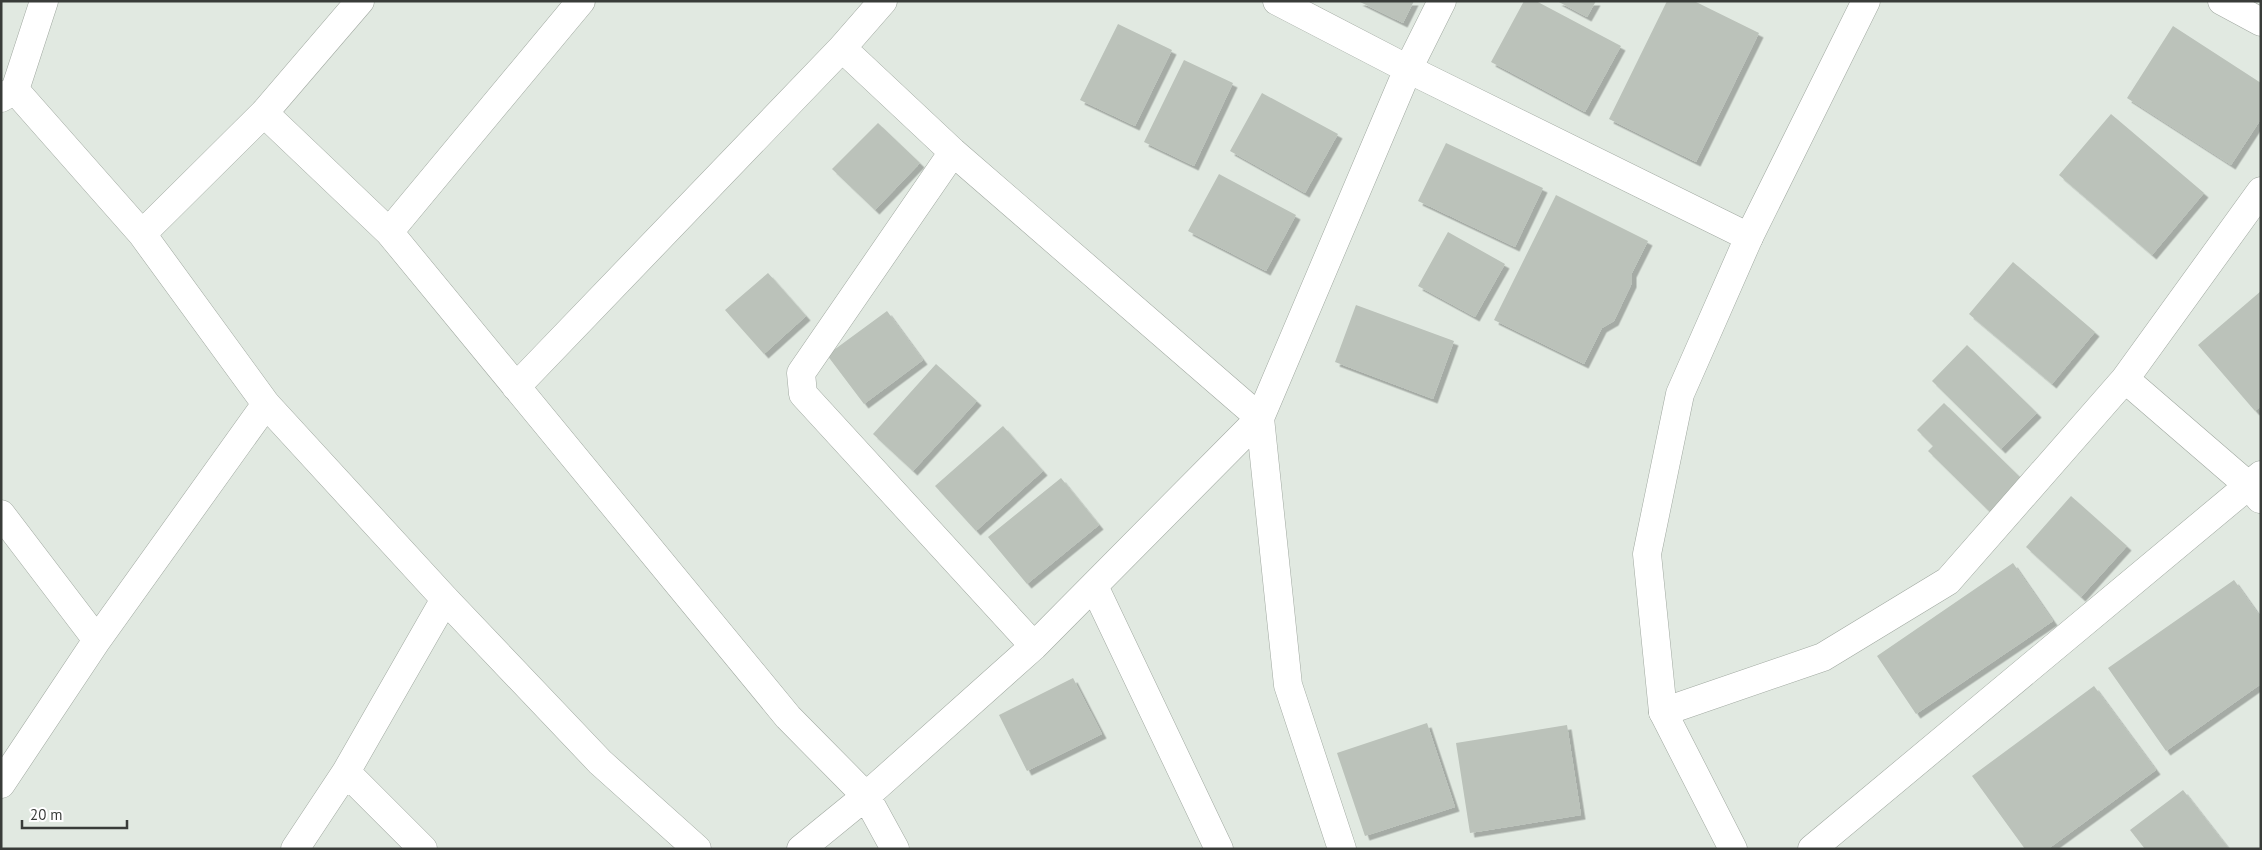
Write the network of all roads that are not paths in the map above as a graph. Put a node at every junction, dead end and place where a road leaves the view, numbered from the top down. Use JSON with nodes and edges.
{"nodes":[{"id":1,"x":44,"y":1,"type":"edge"},
{"id":2,"x":360,"y":1,"type":"edge"},
{"id":3,"x":581,"y":1,"type":"edge"},
{"id":4,"x":883,"y":1,"type":"edge"},
{"id":5,"x":1277,"y":1,"type":"edge"},
{"id":6,"x":1442,"y":1,"type":"edge"},
{"id":7,"x":1866,"y":1,"type":"edge"},
{"id":8,"x":2222,"y":1,"type":"edge"},
{"id":9,"x":2261,"y":22,"type":"edge"},
{"id":10,"x":842,"y":48,"type":"junction"},
{"id":11,"x":1408,"y":69,"type":"junction"},
{"id":12,"x":8,"y":94,"type":"edge"},
{"id":13,"x":264,"y":113,"type":"junction"},
{"id":14,"x":954,"y":152,"type":"junction"},
{"id":15,"x":2261,"y":191,"type":"edge"},
{"id":16,"x":389,"y":232,"type":"junction"},
{"id":17,"x":142,"y":234,"type":"junction"},
{"id":18,"x":1749,"y":237,"type":"junction"},
{"id":19,"x":2125,"y":379,"type":"junction"},
{"id":20,"x":516,"y":387,"type":"junction"},
{"id":21,"x":266,"y":404,"type":"junction"},
{"id":22,"x":1260,"y":418,"type":"junction"},
{"id":23,"x":2257,"y":487,"type":"edge"},
{"id":24,"x":1,"y":514,"type":"edge"},
{"id":25,"x":1094,"y":586,"type":"junction"},
{"id":26,"x":445,"y":599,"type":"junction"},
{"id":27,"x":97,"y":640,"type":"junction"},
{"id":28,"x":1034,"y":646,"type":"junction"},
{"id":29,"x":1662,"y":712,"type":"junction"},
{"id":30,"x":346,"y":772,"type":"junction"},
{"id":31,"x":1,"y":784,"type":"edge"},
{"id":32,"x":866,"y":796,"type":"junction"},
{"id":33,"x":295,"y":849,"type":"edge"},
{"id":34,"x":423,"y":849,"type":"edge"},
{"id":35,"x":697,"y":849,"type":"edge"},
{"id":36,"x":801,"y":849,"type":"edge"},
{"id":37,"x":895,"y":849,"type":"edge"},
{"id":38,"x":1219,"y":849,"type":"edge"},
{"id":39,"x":1342,"y":849,"type":"edge"},
{"id":40,"x":1734,"y":849,"type":"edge"},
{"id":41,"x":1812,"y":849,"type":"edge"}],
"edges":[{"from":1,"to":12,"type":"street"},
{"from":2,"to":13,"type":"street"},
{"from":3,"to":16,"type":"street"},
{"from":4,"to":10,"type":"street"},
{"from":5,"to":11,"type":"street"},
{"from":6,"to":11,"type":"street"},
{"from":7,"to":18,"type":"street"},
{"from":8,"to":9,"type":"street"},
{"from":10,"to":14,"type":"street"},
{"from":10,"to":20,"type":"street"},
{"from":11,"to":18,"type":"street"},
{"from":11,"to":22,"type":"street"},
{"from":12,"to":17,"type":"street"},
{"from":13,"to":16,"type":"street"},
{"from":13,"to":17,"type":"street"},
{"from":14,"to":22,"type":"street"},
{"from":14,"to":28,"type":"street"},
{"from":15,"to":19,"type":"street"},
{"from":16,"to":20,"type":"street"},
{"from":17,"to":21,"type":"street"},
{"from":18,"to":29,"type":"street"},
{"from":19,"to":23,"type":"street"},
{"from":19,"to":29,"type":"street"},
{"from":20,"to":32,"type":"street"},
{"from":21,"to":26,"type":"street"},
{"from":21,"to":27,"type":"street"},
{"from":22,"to":25,"type":"street"},
{"from":22,"to":39,"type":"street"},
{"from":23,"to":41,"type":"street"},
{"from":24,"to":27,"type":"street"},
{"from":25,"to":28,"type":"street"},
{"from":25,"to":38,"type":"street"},
{"from":26,"to":30,"type":"street"},
{"from":26,"to":35,"type":"street"},
{"from":27,"to":31,"type":"street"},
{"from":28,"to":32,"type":"street"},
{"from":29,"to":40,"type":"street"},
{"from":30,"to":33,"type":"street"},
{"from":30,"to":34,"type":"street"},
{"from":32,"to":36,"type":"street"},
{"from":32,"to":37,"type":"street"}]}
